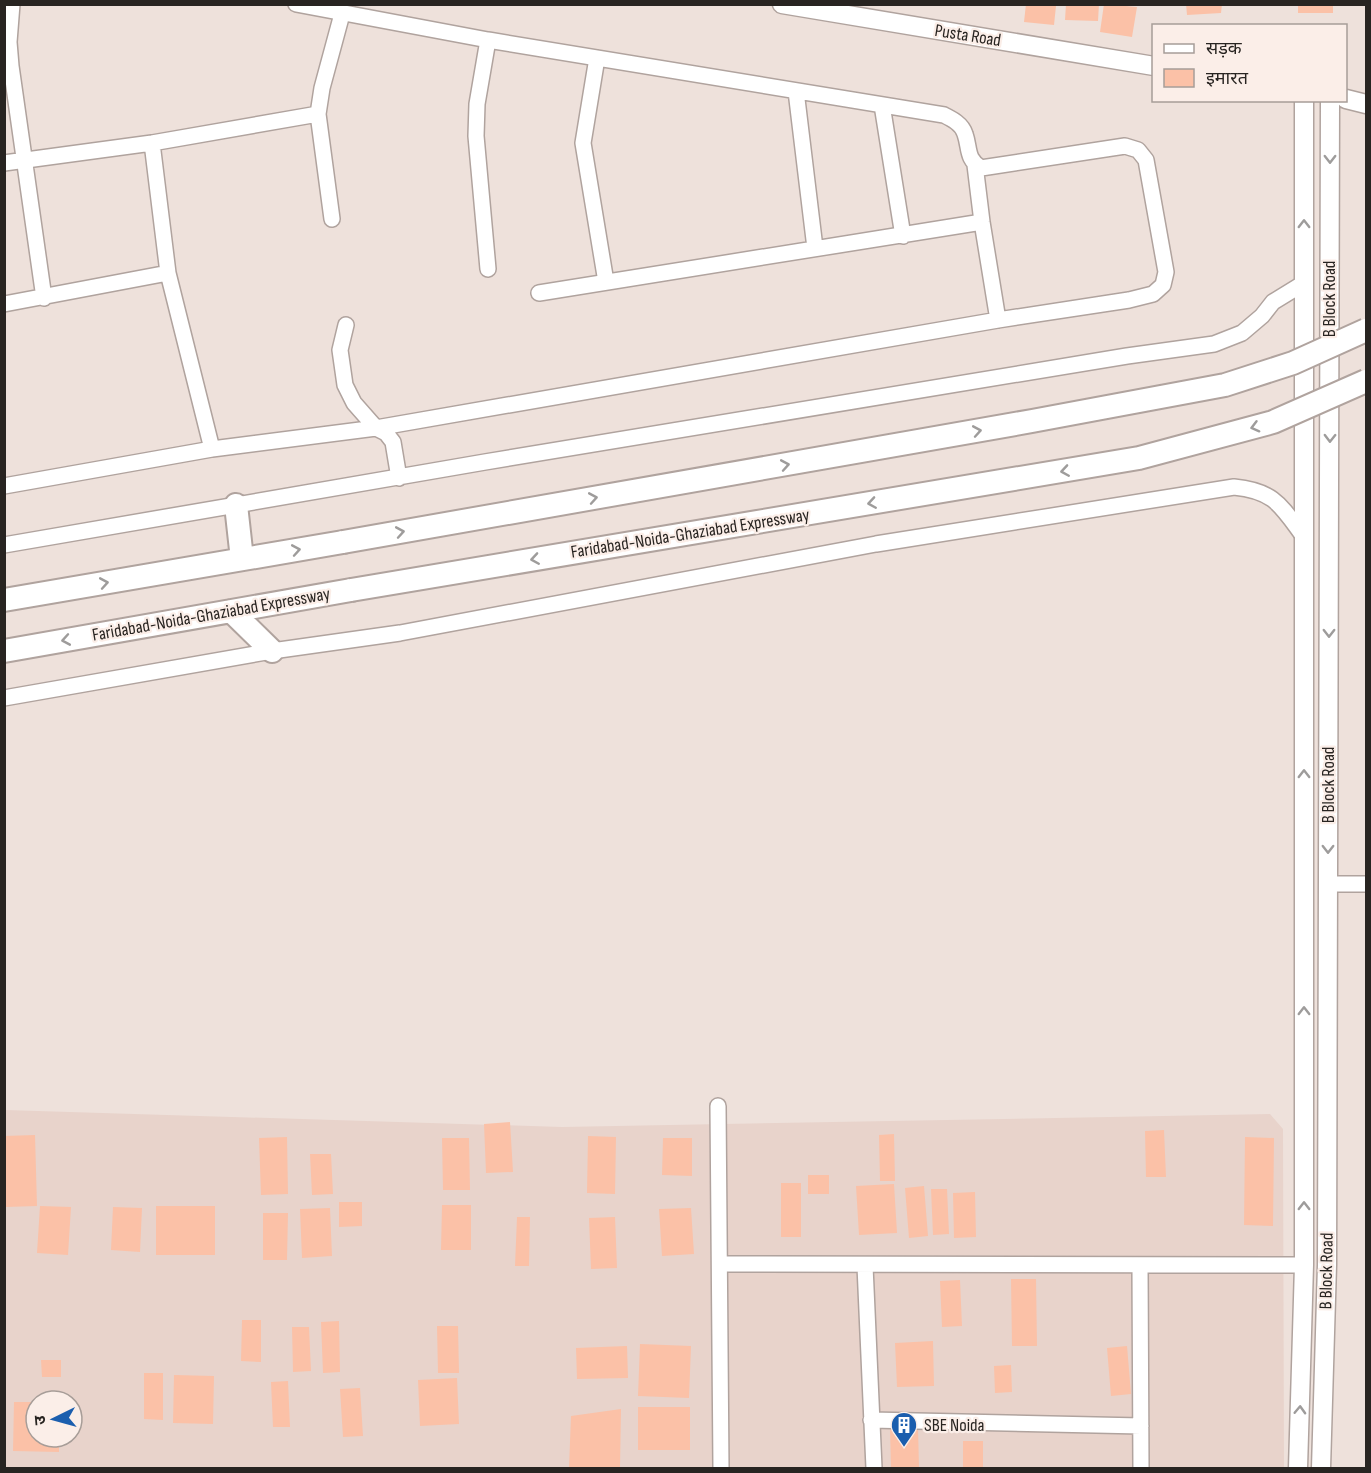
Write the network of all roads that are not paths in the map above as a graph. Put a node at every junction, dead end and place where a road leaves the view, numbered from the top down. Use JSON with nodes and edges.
{"nodes":[{"id":1,"x":12,"y":4,"type":"edge"},
{"id":2,"x":296,"y":4,"type":"edge"},
{"id":3,"x":782,"y":4,"type":"edge"},
{"id":4,"x":342,"y":14,"type":"junction"},
{"id":5,"x":488,"y":40,"type":"junction"},
{"id":6,"x":7,"y":42,"type":"edge"},
{"id":7,"x":597,"y":58,"type":"junction"},
{"id":8,"x":8,"y":66,"type":"edge"},
{"id":9,"x":1152,"y":66,"type":"edge"},
{"id":10,"x":796,"y":91,"type":"junction"},
{"id":11,"x":1347,"y":99,"type":"edge"},
{"id":12,"x":1304,"y":102,"type":"edge"},
{"id":13,"x":1330,"y":102,"type":"edge"},
{"id":14,"x":1366,"y":104,"type":"edge"},
{"id":15,"x":882,"y":105,"type":"junction"},
{"id":16,"x":318,"y":114,"type":"junction"},
{"id":17,"x":152,"y":143,"type":"junction"},
{"id":18,"x":25,"y":159,"type":"junction"},
{"id":19,"x":4,"y":163,"type":"edge"},
{"id":20,"x":975,"y":165,"type":"junction"},
{"id":21,"x":332,"y":219,"type":"dead end"},
{"id":22,"x":981,"y":222,"type":"junction"},
{"id":23,"x":903,"y":236,"type":"junction"},
{"id":24,"x":815,"y":248,"type":"junction"},
{"id":25,"x":488,"y":269,"type":"dead end"},
{"id":26,"x":168,"y":273,"type":"junction"},
{"id":27,"x":606,"y":282,"type":"junction"},
{"id":28,"x":1304,"y":283,"type":"junction"},
{"id":29,"x":539,"y":293,"type":"dead end"},
{"id":30,"x":44,"y":298,"type":"junction"},
{"id":31,"x":4,"y":304,"type":"edge"},
{"id":32,"x":998,"y":320,"type":"junction"},
{"id":33,"x":346,"y":325,"type":"dead end"},
{"id":34,"x":1366,"y":330,"type":"edge"},
{"id":35,"x":1366,"y":381,"type":"edge"},
{"id":36,"x":376,"y":428,"type":"junction"},
{"id":37,"x":212,"y":449,"type":"junction"},
{"id":38,"x":399,"y":478,"type":"junction"},
{"id":39,"x":4,"y":486,"type":"edge"},
{"id":40,"x":236,"y":505,"type":"junction"},
{"id":41,"x":1304,"y":537,"type":"junction"},
{"id":42,"x":4,"y":545,"type":"edge"},
{"id":43,"x":242,"y":559,"type":"junction"},
{"id":44,"x":4,"y":600,"type":"edge"},
{"id":45,"x":231,"y":611,"type":"junction"},
{"id":46,"x":4,"y":651,"type":"edge"},
{"id":47,"x":272,"y":651,"type":"junction"},
{"id":48,"x":4,"y":698,"type":"edge"},
{"id":49,"x":1328,"y":884,"type":"junction"},
{"id":50,"x":1366,"y":884,"type":"edge"},
{"id":51,"x":717,"y":1106,"type":"dead end"},
{"id":52,"x":720,"y":1264,"type":"junction"},
{"id":53,"x":1304,"y":1265,"type":"junction"},
{"id":54,"x":865,"y":1266,"type":"junction"},
{"id":55,"x":1140,"y":1266,"type":"junction"},
{"id":56,"x":871,"y":1420,"type":"junction"},
{"id":57,"x":1141,"y":1426,"type":"junction"},
{"id":58,"x":721,"y":1468,"type":"edge"},
{"id":59,"x":874,"y":1468,"type":"edge"},
{"id":60,"x":1141,"y":1468,"type":"edge"},
{"id":61,"x":1298,"y":1468,"type":"edge"},
{"id":62,"x":1321,"y":1468,"type":"edge"}],
"edges":[{"from":1,"to":6,"type":"street"},
{"from":2,"to":4,"type":"street"},
{"from":3,"to":9,"type":"street","name":"Pusta Road"},
{"from":4,"to":5,"type":"street"},
{"from":4,"to":16,"type":"street"},
{"from":5,"to":7,"type":"street"},
{"from":5,"to":25,"type":"street"},
{"from":6,"to":8,"type":"street"},
{"from":7,"to":10,"type":"street"},
{"from":7,"to":27,"type":"street"},
{"from":8,"to":18,"type":"street"},
{"from":10,"to":15,"type":"street"},
{"from":10,"to":24,"type":"street"},
{"from":11,"to":14,"type":"street"},
{"from":28,"to":12,"type":"street","name":"B Block Road","one_way":true},
{"from":13,"to":49,"type":"street","name":"B Block Road","one_way":true},
{"from":15,"to":20,"type":"street"},
{"from":15,"to":23,"type":"street"},
{"from":16,"to":17,"type":"street"},
{"from":16,"to":21,"type":"street"},
{"from":17,"to":18,"type":"street"},
{"from":17,"to":26,"type":"street"},
{"from":18,"to":19,"type":"street"},
{"from":18,"to":30,"type":"street"},
{"from":20,"to":22,"type":"street"},
{"from":20,"to":32,"type":"street"},
{"from":22,"to":23,"type":"street"},
{"from":22,"to":32,"type":"street"},
{"from":23,"to":24,"type":"street"},
{"from":24,"to":27,"type":"street"},
{"from":26,"to":30,"type":"street"},
{"from":26,"to":37,"type":"street"},
{"from":27,"to":29,"type":"street"},
{"from":28,"to":38,"type":"street"},
{"from":28,"to":41,"type":"street","name":"B Block Road"},
{"from":30,"to":31,"type":"street"},
{"from":32,"to":36,"type":"street"},
{"from":33,"to":36,"type":"street"},
{"from":43,"to":34,"type":"main road","one_way":true,"bridge":true},
{"from":35,"to":45,"type":"main road","name":"Faridabad-Noida-Ghaziabad Expressway","one_way":true,"bridge":true},
{"from":36,"to":37,"type":"street"},
{"from":36,"to":38,"type":"street"},
{"from":37,"to":39,"type":"street"},
{"from":38,"to":40,"type":"street"},
{"from":40,"to":42,"type":"street"},
{"from":40,"to":43,"type":"main road"},
{"from":41,"to":47,"type":"street"},
{"from":53,"to":41,"type":"street","name":"B Block Road","one_way":true},
{"from":44,"to":43,"type":"main road","one_way":true},
{"from":45,"to":46,"type":"main road","name":"Faridabad-Noida-Ghaziabad Expressway","one_way":true},
{"from":45,"to":47,"type":"main road"},
{"from":47,"to":48,"type":"street"},
{"from":49,"to":50,"type":"street"},
{"from":49,"to":62,"type":"street","name":"B Block Road"},
{"from":51,"to":52,"type":"street"},
{"from":52,"to":54,"type":"street"},
{"from":52,"to":58,"type":"street"},
{"from":53,"to":55,"type":"street"},
{"from":61,"to":53,"type":"street","name":"B Block Road","one_way":true},
{"from":54,"to":55,"type":"street"},
{"from":54,"to":56,"type":"street"},
{"from":55,"to":57,"type":"street"},
{"from":56,"to":57,"type":"street"},
{"from":56,"to":59,"type":"street"},
{"from":57,"to":60,"type":"street"}]}
